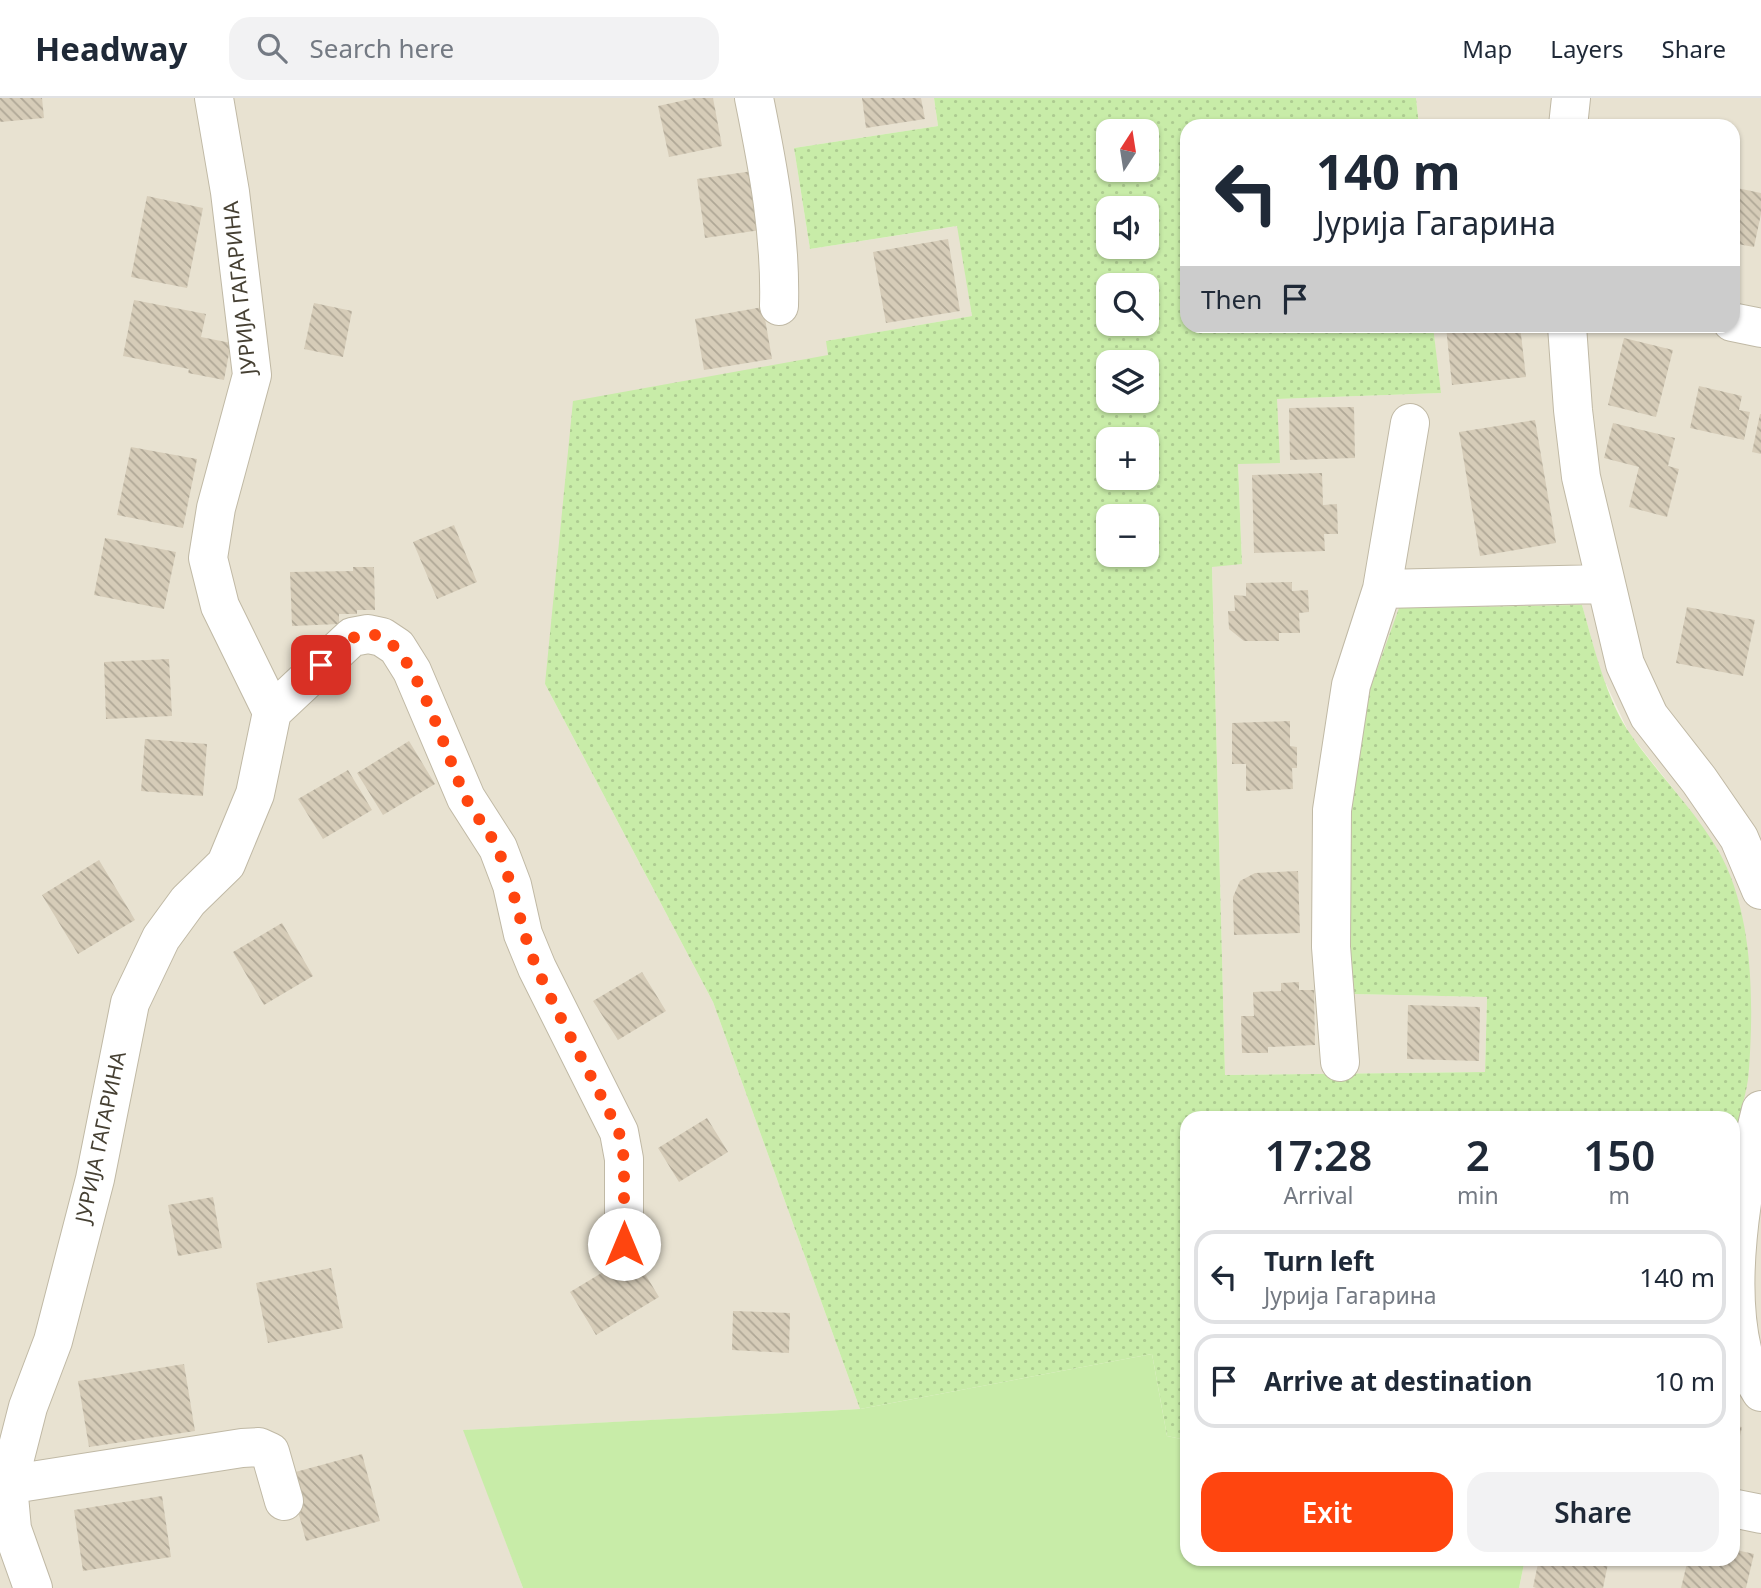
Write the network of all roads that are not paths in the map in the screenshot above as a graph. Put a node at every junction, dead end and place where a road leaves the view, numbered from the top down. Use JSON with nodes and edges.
{"nodes":[{"id":1,"x":214,"y":98,"type":"edge"},
{"id":2,"x":754,"y":98,"type":"edge"},
{"id":3,"x":1571,"y":98,"type":"edge"},
{"id":4,"x":1569,"y":119,"type":"edge"},
{"id":5,"x":779,"y":306,"type":"dead end"},
{"id":6,"x":1740,"y":324,"type":"edge"},
{"id":7,"x":1761,"y":328,"type":"edge"},
{"id":8,"x":1568,"y":333,"type":"edge"},
{"id":9,"x":1409,"y":423,"type":"dead end"},
{"id":10,"x":1606,"y":584,"type":"junction"},
{"id":11,"x":1382,"y":589,"type":"junction"},
{"id":12,"x":272,"y":712,"type":"junction"},
{"id":13,"x":1761,"y":890,"type":"edge"},
{"id":14,"x":1340,"y":1062,"type":"dead end"},
{"id":15,"x":1761,"y":1110,"type":"edge"},
{"id":16,"x":1740,"y":1230,"type":"edge"},
{"id":17,"x":624,"y":1244,"type":"dead end"},
{"id":18,"x":1740,"y":1338,"type":"edge"},
{"id":19,"x":1761,"y":1392,"type":"edge"},
{"id":20,"x":4,"y":1485,"type":"edge"},
{"id":21,"x":284,"y":1501,"type":"dead end"},
{"id":22,"x":1740,"y":1510,"type":"edge"},
{"id":23,"x":1761,"y":1514,"type":"edge"},
{"id":24,"x":33,"y":1588,"type":"edge"}],
"edges":[{"from":1,"to":12,"type":"street","name":"ЈУРИЈА ГАГАРИНА"},
{"from":2,"to":5,"type":"street"},
{"from":3,"to":4,"type":"street"},
{"from":6,"to":7,"type":"street"},
{"from":8,"to":10,"type":"street"},
{"from":9,"to":11,"type":"street"},
{"from":10,"to":11,"type":"street"},
{"from":10,"to":13,"type":"street"},
{"from":11,"to":14,"type":"street"},
{"from":12,"to":17,"type":"street"},
{"from":12,"to":20,"type":"street","name":"ЈУРИЈА ГАГАРИНА"},
{"from":15,"to":16,"type":"street"},
{"from":18,"to":19,"type":"street"},
{"from":20,"to":21,"type":"street"},
{"from":20,"to":24,"type":"street","name":"ЈУРИЈА ГАГАРИНА"},
{"from":22,"to":23,"type":"street"}]}
